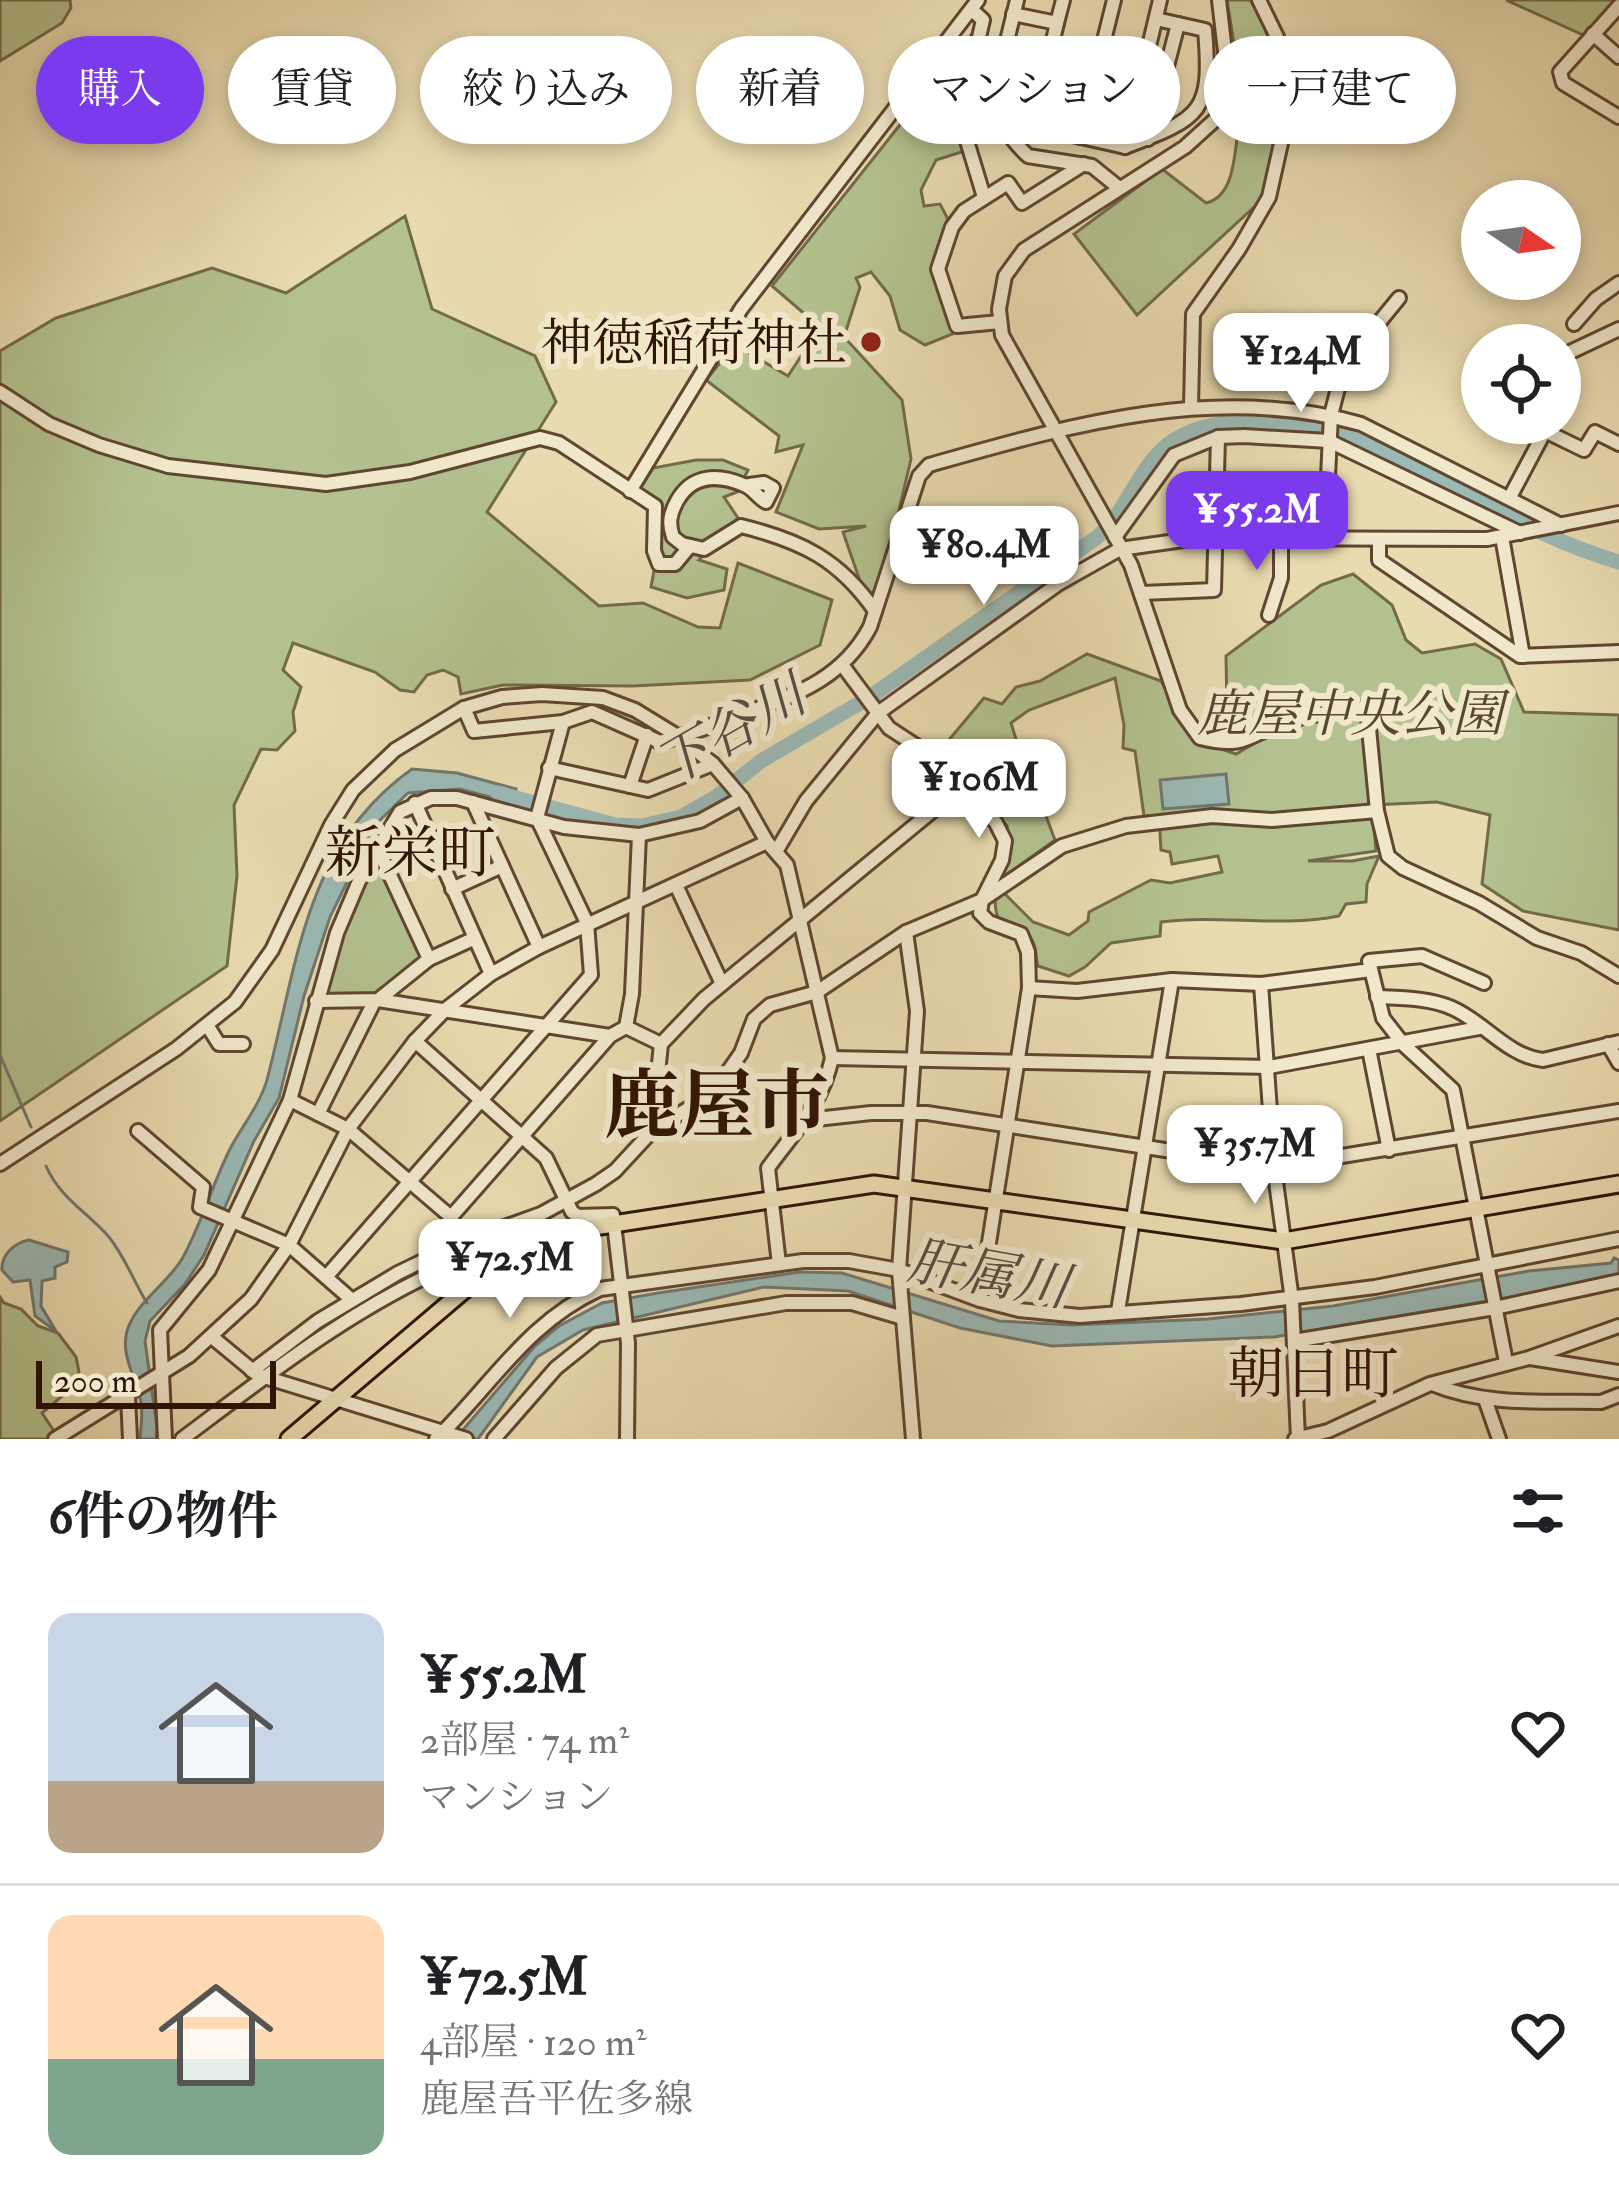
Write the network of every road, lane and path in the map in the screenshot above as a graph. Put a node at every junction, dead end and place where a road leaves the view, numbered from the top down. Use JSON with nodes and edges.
{"nodes":[{"id":1,"x":1063,"y":0,"type":"edge"},
{"id":2,"x":1114,"y":0,"type":"edge"},
{"id":3,"x":1160,"y":0,"type":"edge"},
{"id":4,"x":1219,"y":0,"type":"edge"},
{"id":5,"x":1259,"y":0,"type":"edge"},
{"id":6,"x":975,"y":5,"type":"edge"},
{"id":7,"x":1619,"y":6,"type":"edge"},
{"id":8,"x":1015,"y":7,"type":"edge"},
{"id":9,"x":1156,"y":19,"type":"junction"},
{"id":10,"x":1057,"y":23,"type":"junction"},
{"id":11,"x":1178,"y":24,"type":"junction"},
{"id":12,"x":1593,"y":34,"type":"junction"},
{"id":13,"x":1054,"y":36,"type":"edge"},
{"id":14,"x":1105,"y":36,"type":"edge"},
{"id":15,"x":1152,"y":36,"type":"edge"},
{"id":16,"x":1175,"y":36,"type":"edge"},
{"id":17,"x":1619,"y":58,"type":"edge"},
{"id":18,"x":1619,"y":117,"type":"edge"},
{"id":19,"x":1180,"y":121,"type":"edge"},
{"id":20,"x":1112,"y":144,"type":"edge"},
{"id":21,"x":1127,"y":144,"type":"edge"},
{"id":22,"x":1134,"y":144,"type":"edge"},
{"id":23,"x":1126,"y":147,"type":"junction"},
{"id":24,"x":1084,"y":164,"type":"junction"},
{"id":25,"x":1118,"y":187,"type":"junction"},
{"id":26,"x":984,"y":197,"type":"junction"},
{"id":27,"x":1619,"y":283,"type":"edge"},
{"id":28,"x":1399,"y":298,"type":"dead end"},
{"id":29,"x":1000,"y":322,"type":"junction"},
{"id":30,"x":1574,"y":324,"type":"dead end"},
{"id":31,"x":1619,"y":329,"type":"edge"},
{"id":32,"x":1581,"y":347,"type":"edge"},
{"id":33,"x":0,"y":392,"type":"edge"},
{"id":34,"x":1191,"y":407,"type":"junction"},
{"id":35,"x":1331,"y":415,"type":"junction"},
{"id":36,"x":1054,"y":430,"type":"junction"},
{"id":37,"x":1219,"y":437,"type":"junction"},
{"id":38,"x":1329,"y":441,"type":"junction"},
{"id":39,"x":1619,"y":444,"type":"edge"},
{"id":40,"x":749,"y":485,"type":"dead end"},
{"id":41,"x":1217,"y":487,"type":"junction"},
{"id":42,"x":1327,"y":490,"type":"junction"},
{"id":43,"x":630,"y":491,"type":"junction"},
{"id":44,"x":1510,"y":497,"type":"junction"},
{"id":45,"x":1619,"y":513,"type":"edge"},
{"id":46,"x":1558,"y":525,"type":"junction"},
{"id":47,"x":1524,"y":533,"type":"junction"},
{"id":48,"x":1282,"y":537,"type":"junction"},
{"id":49,"x":1502,"y":537,"type":"junction"},
{"id":50,"x":1216,"y":538,"type":"junction"},
{"id":51,"x":1325,"y":538,"type":"junction"},
{"id":52,"x":1379,"y":539,"type":"junction"},
{"id":53,"x":1116,"y":540,"type":"junction"},
{"id":54,"x":690,"y":546,"type":"junction"},
{"id":55,"x":1142,"y":593,"type":"junction"},
{"id":56,"x":875,"y":611,"type":"junction"},
{"id":57,"x":1269,"y":615,"type":"dead end"},
{"id":58,"x":1619,"y":652,"type":"edge"},
{"id":59,"x":1523,"y":656,"type":"junction"},
{"id":60,"x":843,"y":666,"type":"junction"},
{"id":61,"x":464,"y":708,"type":"junction"},
{"id":62,"x":876,"y":710,"type":"junction"},
{"id":63,"x":563,"y":722,"type":"junction"},
{"id":64,"x":647,"y":735,"type":"junction"},
{"id":65,"x":679,"y":736,"type":"junction"},
{"id":66,"x":713,"y":764,"type":"junction"},
{"id":67,"x":550,"y":768,"type":"junction"},
{"id":68,"x":965,"y":784,"type":"junction"},
{"id":69,"x":630,"y":786,"type":"junction"},
{"id":70,"x":739,"y":795,"type":"junction"},
{"id":71,"x":473,"y":802,"type":"junction"},
{"id":72,"x":415,"y":803,"type":"junction"},
{"id":73,"x":1377,"y":811,"type":"junction"},
{"id":74,"x":537,"y":818,"type":"junction"},
{"id":75,"x":639,"y":835,"type":"junction"},
{"id":76,"x":772,"y":846,"type":"junction"},
{"id":77,"x":377,"y":847,"type":"junction"},
{"id":78,"x":502,"y":866,"type":"junction"},
{"id":79,"x":676,"y":885,"type":"junction"},
{"id":80,"x":452,"y":890,"type":"junction"},
{"id":81,"x":638,"y":900,"type":"junction"},
{"id":82,"x":982,"y":900,"type":"junction"},
{"id":83,"x":799,"y":919,"type":"junction"},
{"id":84,"x":586,"y":923,"type":"junction"},
{"id":85,"x":906,"y":932,"type":"junction"},
{"id":86,"x":473,"y":939,"type":"junction"},
{"id":87,"x":538,"y":947,"type":"junction"},
{"id":88,"x":429,"y":959,"type":"junction"},
{"id":89,"x":1371,"y":970,"type":"junction"},
{"id":90,"x":491,"y":974,"type":"junction"},
{"id":91,"x":1619,"y":976,"type":"edge"},
{"id":92,"x":1172,"y":980,"type":"junction"},
{"id":93,"x":1484,"y":982,"type":"dead end"},
{"id":94,"x":1261,"y":984,"type":"junction"},
{"id":95,"x":722,"y":985,"type":"junction"},
{"id":96,"x":1029,"y":988,"type":"junction"},
{"id":97,"x":817,"y":992,"type":"junction"},
{"id":98,"x":1377,"y":997,"type":"junction"},
{"id":99,"x":316,"y":1001,"type":"junction"},
{"id":100,"x":376,"y":1001,"type":"junction"},
{"id":101,"x":446,"y":1010,"type":"junction"},
{"id":102,"x":208,"y":1025,"type":"junction"},
{"id":103,"x":546,"y":1027,"type":"junction"},
{"id":104,"x":626,"y":1027,"type":"junction"},
{"id":105,"x":1479,"y":1028,"type":"junction"},
{"id":106,"x":610,"y":1036,"type":"junction"},
{"id":107,"x":415,"y":1041,"type":"junction"},
{"id":108,"x":1402,"y":1042,"type":"junction"},
{"id":109,"x":1614,"y":1043,"type":"edge"},
{"id":110,"x":243,"y":1044,"type":"dead end"},
{"id":111,"x":661,"y":1044,"type":"junction"},
{"id":112,"x":1369,"y":1049,"type":"junction"},
{"id":113,"x":832,"y":1058,"type":"junction"},
{"id":114,"x":912,"y":1060,"type":"junction"},
{"id":115,"x":1019,"y":1061,"type":"junction"},
{"id":116,"x":1619,"y":1063,"type":"edge"},
{"id":117,"x":1158,"y":1064,"type":"junction"},
{"id":118,"x":1269,"y":1067,"type":"junction"},
{"id":119,"x":290,"y":1100,"type":"junction"},
{"id":120,"x":478,"y":1100,"type":"junction"},
{"id":121,"x":1619,"y":1111,"type":"edge"},
{"id":122,"x":908,"y":1112,"type":"junction"},
{"id":123,"x":319,"y":1114,"type":"junction"},
{"id":124,"x":807,"y":1120,"type":"junction"},
{"id":125,"x":1008,"y":1126,"type":"junction"},
{"id":126,"x":348,"y":1129,"type":"junction"},
{"id":127,"x":138,"y":1131,"type":"dead end"},
{"id":128,"x":652,"y":1131,"type":"junction"},
{"id":129,"x":524,"y":1136,"type":"junction"},
{"id":130,"x":1462,"y":1138,"type":"junction"},
{"id":131,"x":1145,"y":1144,"type":"junction"},
{"id":132,"x":1389,"y":1150,"type":"junction"},
{"id":133,"x":0,"y":1164,"type":"edge"},
{"id":134,"x":1274,"y":1167,"type":"junction"},
{"id":135,"x":409,"y":1182,"type":"junction"},
{"id":136,"x":1619,"y":1184,"type":"edge"},
{"id":137,"x":902,"y":1185,"type":"junction"},
{"id":138,"x":997,"y":1199,"type":"junction"},
{"id":139,"x":770,"y":1200,"type":"junction"},
{"id":140,"x":566,"y":1202,"type":"junction"},
{"id":141,"x":1475,"y":1208,"type":"junction"},
{"id":142,"x":452,"y":1217,"type":"junction"},
{"id":143,"x":1131,"y":1219,"type":"junction"},
{"id":144,"x":231,"y":1220,"type":"junction"},
{"id":145,"x":615,"y":1225,"type":"junction"},
{"id":146,"x":1619,"y":1239,"type":"edge"},
{"id":147,"x":1285,"y":1241,"type":"junction"},
{"id":148,"x":460,"y":1243,"type":"junction"},
{"id":149,"x":289,"y":1245,"type":"junction"},
{"id":150,"x":779,"y":1264,"type":"junction"},
{"id":151,"x":1486,"y":1269,"type":"junction"},
{"id":152,"x":900,"y":1272,"type":"junction"},
{"id":153,"x":326,"y":1277,"type":"junction"},
{"id":154,"x":473,"y":1281,"type":"junction"},
{"id":155,"x":1619,"y":1281,"type":"edge"},
{"id":156,"x":623,"y":1286,"type":"junction"},
{"id":157,"x":1292,"y":1298,"type":"junction"},
{"id":158,"x":352,"y":1300,"type":"junction"},
{"id":159,"x":980,"y":1300,"type":"junction"},
{"id":160,"x":1494,"y":1305,"type":"junction"},
{"id":161,"x":1118,"y":1311,"type":"junction"},
{"id":162,"x":903,"y":1315,"type":"junction"},
{"id":163,"x":1619,"y":1326,"type":"edge"},
{"id":164,"x":627,"y":1328,"type":"junction"},
{"id":165,"x":212,"y":1337,"type":"junction"},
{"id":166,"x":1294,"y":1338,"type":"junction"},
{"id":167,"x":1529,"y":1358,"type":"junction"},
{"id":168,"x":1506,"y":1362,"type":"junction"},
{"id":169,"x":1619,"y":1372,"type":"edge"},
{"id":170,"x":258,"y":1374,"type":"junction"},
{"id":171,"x":161,"y":1376,"type":"junction"},
{"id":172,"x":1430,"y":1384,"type":"junction"},
{"id":173,"x":1619,"y":1395,"type":"edge"},
{"id":174,"x":128,"y":1396,"type":"junction"},
{"id":175,"x":1485,"y":1399,"type":"junction"},
{"id":176,"x":335,"y":1400,"type":"junction"},
{"id":177,"x":1351,"y":1421,"type":"junction"},
{"id":178,"x":439,"y":1436,"type":"edge"},
{"id":179,"x":55,"y":1439,"type":"edge"},
{"id":180,"x":130,"y":1439,"type":"edge"},
{"id":181,"x":164,"y":1439,"type":"edge"},
{"id":182,"x":182,"y":1439,"type":"edge"},
{"id":183,"x":290,"y":1439,"type":"edge"},
{"id":184,"x":466,"y":1439,"type":"edge"},
{"id":185,"x":494,"y":1439,"type":"edge"},
{"id":186,"x":627,"y":1439,"type":"edge"},
{"id":187,"x":913,"y":1439,"type":"edge"},
{"id":188,"x":1297,"y":1439,"type":"edge"},
{"id":189,"x":1352,"y":1439,"type":"edge"},
{"id":190,"x":1498,"y":1439,"type":"edge"}],
"edges":[{"from":1,"to":10,"type":"street"},
{"from":2,"to":14,"type":"street"},
{"from":3,"to":9,"type":"street"},
{"from":4,"to":25,"type":"street"},
{"from":5,"to":34,"type":"street"},
{"from":6,"to":26,"type":"street"},
{"from":6,"to":43,"type":"street"},
{"from":7,"to":12,"type":"street"},
{"from":8,"to":10,"type":"street"},
{"from":8,"to":24,"type":"street"},
{"from":9,"to":11,"type":"street"},
{"from":9,"to":15,"type":"street"},
{"from":10,"to":13,"type":"street"},
{"from":11,"to":16,"type":"street"},
{"from":11,"to":19,"type":"street"},
{"from":12,"to":17,"type":"street"},
{"from":12,"to":18,"type":"street"},
{"from":20,"to":23,"type":"street"},
{"from":21,"to":23,"type":"street"},
{"from":22,"to":23,"type":"street"},
{"from":24,"to":25,"type":"street"},
{"from":24,"to":26,"type":"street"},
{"from":25,"to":29,"type":"street"},
{"from":26,"to":29,"type":"street"},
{"from":27,"to":30,"type":"street"},
{"from":28,"to":35,"type":"street"},
{"from":29,"to":36,"type":"street"},
{"from":31,"to":32,"type":"street"},
{"from":33,"to":43,"type":"street"},
{"from":34,"to":35,"type":"street"},
{"from":34,"to":36,"type":"street"},
{"from":35,"to":38,"type":"street"},
{"from":35,"to":44,"type":"street"},
{"from":36,"to":53,"type":"street"},
{"from":36,"to":56,"type":"street"},
{"from":37,"to":38,"type":"street"},
{"from":37,"to":41,"type":"street"},
{"from":37,"to":53,"type":"street"},
{"from":38,"to":42,"type":"street"},
{"from":38,"to":47,"type":"street"},
{"from":39,"to":44,"type":"street"},
{"from":40,"to":54,"type":"street"},
{"from":41,"to":42,"type":"street"},
{"from":41,"to":50,"type":"street"},
{"from":42,"to":51,"type":"street"},
{"from":43,"to":54,"type":"street"},
{"from":44,"to":46,"type":"street"},
{"from":45,"to":46,"type":"street"},
{"from":46,"to":47,"type":"street"},
{"from":47,"to":49,"type":"street"},
{"from":48,"to":50,"type":"street"},
{"from":48,"to":51,"type":"street"},
{"from":48,"to":57,"type":"street"},
{"from":49,"to":52,"type":"street"},
{"from":49,"to":59,"type":"street"},
{"from":50,"to":53,"type":"street"},
{"from":50,"to":55,"type":"street"},
{"from":51,"to":52,"type":"street"},
{"from":52,"to":59,"type":"street"},
{"from":53,"to":55,"type":"street"},
{"from":53,"to":62,"type":"street"},
{"from":54,"to":56,"type":"street"},
{"from":55,"to":73,"type":"street"},
{"from":56,"to":60,"type":"street"},
{"from":58,"to":59,"type":"street"},
{"from":60,"to":62,"type":"street"},
{"from":60,"to":65,"type":"street"},
{"from":61,"to":63,"type":"street"},
{"from":61,"to":65,"type":"street"},
{"from":61,"to":102,"type":"street"},
{"from":62,"to":68,"type":"street"},
{"from":62,"to":76,"type":"street"},
{"from":63,"to":64,"type":"street"},
{"from":63,"to":67,"type":"street"},
{"from":64,"to":65,"type":"street"},
{"from":64,"to":69,"type":"street"},
{"from":65,"to":66,"type":"street"},
{"from":66,"to":69,"type":"street"},
{"from":66,"to":70,"type":"street"},
{"from":67,"to":69,"type":"street"},
{"from":67,"to":74,"type":"street"},
{"from":68,"to":82,"type":"street"},
{"from":68,"to":83,"type":"street"},
{"from":70,"to":75,"type":"street"},
{"from":70,"to":76,"type":"street"},
{"from":71,"to":72,"type":"street"},
{"from":71,"to":74,"type":"street"},
{"from":71,"to":78,"type":"street"},
{"from":72,"to":77,"type":"street"},
{"from":72,"to":80,"type":"street"},
{"from":73,"to":82,"type":"street"},
{"from":73,"to":91,"type":"street"},
{"from":74,"to":75,"type":"street"},
{"from":74,"to":84,"type":"street"},
{"from":75,"to":81,"type":"street"},
{"from":76,"to":79,"type":"street"},
{"from":76,"to":83,"type":"street"},
{"from":77,"to":88,"type":"street"},
{"from":77,"to":99,"type":"street"},
{"from":78,"to":80,"type":"street"},
{"from":78,"to":87,"type":"street"},
{"from":79,"to":81,"type":"street"},
{"from":79,"to":95,"type":"street"},
{"from":80,"to":86,"type":"street"},
{"from":81,"to":84,"type":"street"},
{"from":81,"to":104,"type":"street"},
{"from":82,"to":85,"type":"street"},
{"from":82,"to":96,"type":"street"},
{"from":83,"to":95,"type":"street"},
{"from":83,"to":97,"type":"street"},
{"from":84,"to":87,"type":"street"},
{"from":84,"to":103,"type":"street"},
{"from":85,"to":97,"type":"street"},
{"from":85,"to":114,"type":"street"},
{"from":86,"to":88,"type":"street"},
{"from":86,"to":90,"type":"street"},
{"from":87,"to":90,"type":"street"},
{"from":88,"to":100,"type":"street"},
{"from":89,"to":93,"type":"street"},
{"from":89,"to":94,"type":"street"},
{"from":89,"to":98,"type":"street"},
{"from":90,"to":101,"type":"street"},
{"from":92,"to":94,"type":"street"},
{"from":92,"to":96,"type":"street"},
{"from":92,"to":117,"type":"street"},
{"from":94,"to":118,"type":"street"},
{"from":95,"to":111,"type":"street"},
{"from":96,"to":115,"type":"street"},
{"from":97,"to":113,"type":"street"},
{"from":97,"to":128,"type":"street"},
{"from":98,"to":105,"type":"street"},
{"from":98,"to":108,"type":"street"},
{"from":99,"to":100,"type":"street"},
{"from":99,"to":119,"type":"street"},
{"from":100,"to":101,"type":"street"},
{"from":100,"to":123,"type":"street"},
{"from":101,"to":103,"type":"street"},
{"from":101,"to":107,"type":"street"},
{"from":102,"to":110,"type":"street"},
{"from":102,"to":133,"type":"street"},
{"from":103,"to":106,"type":"street"},
{"from":103,"to":120,"type":"street"},
{"from":104,"to":106,"type":"street"},
{"from":104,"to":111,"type":"street"},
{"from":105,"to":108,"type":"street"},
{"from":105,"to":109,"type":"street"},
{"from":106,"to":129,"type":"street"},
{"from":107,"to":120,"type":"street"},
{"from":107,"to":126,"type":"street"},
{"from":108,"to":112,"type":"street"},
{"from":108,"to":130,"type":"street"},
{"from":109,"to":116,"type":"street"},
{"from":111,"to":128,"type":"street"},
{"from":112,"to":118,"type":"street"},
{"from":112,"to":132,"type":"street"},
{"from":113,"to":114,"type":"street"},
{"from":113,"to":124,"type":"street"},
{"from":114,"to":115,"type":"street"},
{"from":114,"to":122,"type":"street"},
{"from":115,"to":117,"type":"street"},
{"from":115,"to":125,"type":"street"},
{"from":117,"to":118,"type":"street"},
{"from":117,"to":131,"type":"street"},
{"from":118,"to":134,"type":"street"},
{"from":119,"to":123,"type":"street"},
{"from":119,"to":144,"type":"street"},
{"from":120,"to":129,"type":"street"},
{"from":120,"to":135,"type":"street"},
{"from":121,"to":130,"type":"street"},
{"from":122,"to":124,"type":"street"},
{"from":122,"to":125,"type":"street"},
{"from":122,"to":137,"type":"street"},
{"from":123,"to":126,"type":"street"},
{"from":124,"to":139,"type":"street"},
{"from":125,"to":131,"type":"street"},
{"from":125,"to":138,"type":"street"},
{"from":126,"to":135,"type":"street"},
{"from":126,"to":149,"type":"street"},
{"from":127,"to":144,"type":"street"},
{"from":128,"to":140,"type":"street"},
{"from":129,"to":140,"type":"street"},
{"from":129,"to":142,"type":"street"},
{"from":130,"to":132,"type":"street"},
{"from":130,"to":141,"type":"street"},
{"from":131,"to":134,"type":"street"},
{"from":131,"to":143,"type":"street"},
{"from":132,"to":134,"type":"street"},
{"from":134,"to":147,"type":"street"},
{"from":135,"to":142,"type":"street"},
{"from":135,"to":153,"type":"street"},
{"from":136,"to":141,"type":"main road"},
{"from":137,"to":138,"type":"main road"},
{"from":137,"to":139,"type":"main road"},
{"from":137,"to":152,"type":"street"},
{"from":138,"to":143,"type":"main road"},
{"from":138,"to":159,"type":"street"},
{"from":139,"to":145,"type":"main road"},
{"from":139,"to":150,"type":"street"},
{"from":140,"to":145,"type":"street"},
{"from":140,"to":148,"type":"street"},
{"from":141,"to":147,"type":"main road"},
{"from":141,"to":151,"type":"street"},
{"from":142,"to":148,"type":"street"},
{"from":143,"to":147,"type":"main road"},
{"from":143,"to":161,"type":"street"},
{"from":144,"to":149,"type":"street"},
{"from":144,"to":171,"type":"street"},
{"from":145,"to":154,"type":"main road"},
{"from":145,"to":156,"type":"street"},
{"from":146,"to":151,"type":"street"},
{"from":147,"to":157,"type":"street"},
{"from":148,"to":158,"type":"street"},
{"from":149,"to":153,"type":"street"},
{"from":149,"to":165,"type":"street"},
{"from":150,"to":152,"type":"street"},
{"from":150,"to":156,"type":"street"},
{"from":151,"to":157,"type":"street"},
{"from":151,"to":160,"type":"street"},
{"from":152,"to":159,"type":"street"},
{"from":152,"to":162,"type":"street"},
{"from":153,"to":158,"type":"street"},
{"from":154,"to":170,"type":"street"},
{"from":154,"to":176,"type":"main road"},
{"from":155,"to":160,"type":"street"},
{"from":156,"to":164,"type":"street"},
{"from":156,"to":178,"type":"street"},
{"from":157,"to":161,"type":"street"},
{"from":157,"to":166,"type":"street"},
{"from":158,"to":170,"type":"street"},
{"from":159,"to":161,"type":"street"},
{"from":160,"to":166,"type":"street"},
{"from":160,"to":168,"type":"street"},
{"from":162,"to":164,"type":"street"},
{"from":162,"to":187,"type":"street"},
{"from":163,"to":167,"type":"street"},
{"from":164,"to":185,"type":"street"},
{"from":164,"to":186,"type":"street"},
{"from":165,"to":170,"type":"street"},
{"from":165,"to":171,"type":"street"},
{"from":166,"to":188,"type":"street"},
{"from":167,"to":168,"type":"street"},
{"from":167,"to":169,"type":"street"},
{"from":168,"to":172,"type":"street"},
{"from":170,"to":176,"type":"street"},
{"from":170,"to":182,"type":"street"},
{"from":171,"to":174,"type":"street"},
{"from":171,"to":181,"type":"street"},
{"from":172,"to":175,"type":"street"},
{"from":172,"to":177,"type":"street"},
{"from":173,"to":175,"type":"street"},
{"from":174,"to":179,"type":"street"},
{"from":174,"to":180,"type":"street"},
{"from":175,"to":190,"type":"street"},
{"from":176,"to":178,"type":"street"},
{"from":176,"to":183,"type":"main road"},
{"from":177,"to":188,"type":"street"},
{"from":177,"to":189,"type":"street"},
{"from":178,"to":184,"type":"street"}]}
